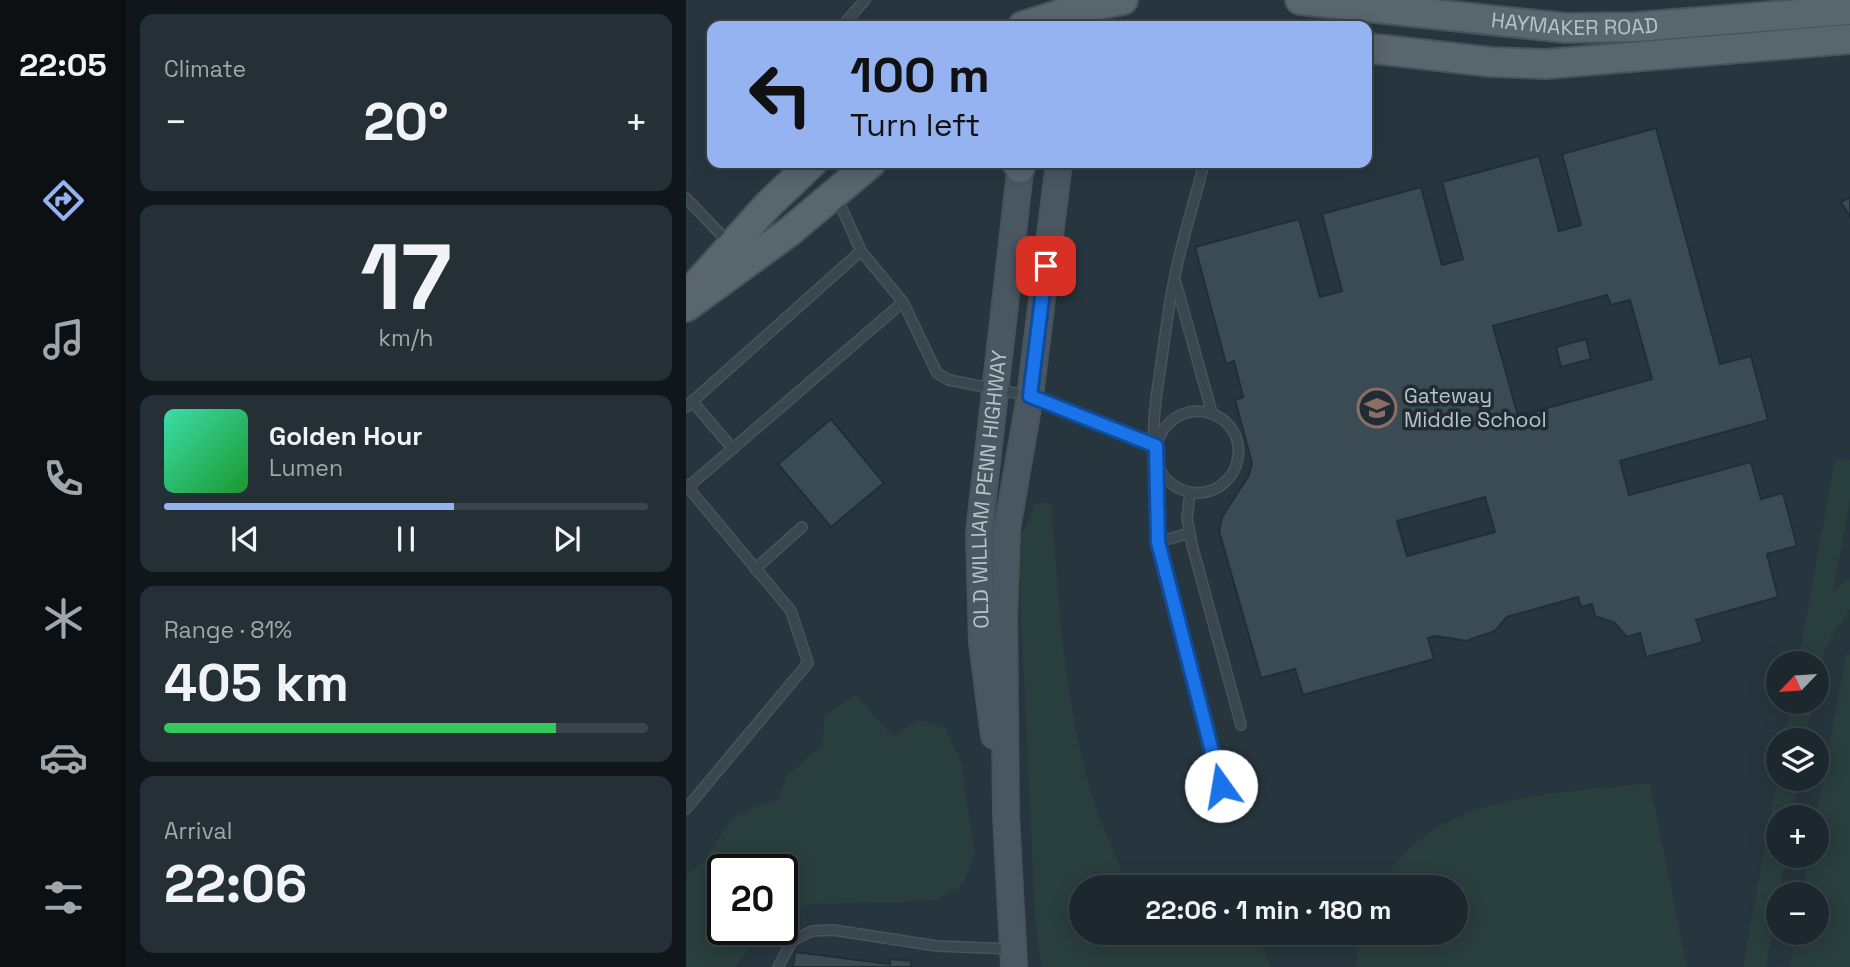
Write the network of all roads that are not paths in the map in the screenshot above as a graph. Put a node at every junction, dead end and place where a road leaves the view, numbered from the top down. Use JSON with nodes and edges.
{"nodes":[{"id":1,"x":865,"y":0,"type":"edge"},
{"id":2,"x":1123,"y":0,"type":"edge"},
{"id":3,"x":1300,"y":0,"type":"edge"},
{"id":4,"x":1850,"y":10,"type":"edge"},
{"id":5,"x":1077,"y":12,"type":"edge"},
{"id":6,"x":1034,"y":18,"type":"edge"},
{"id":7,"x":846,"y":21,"type":"edge"},
{"id":8,"x":1850,"y":39,"type":"edge"},
{"id":9,"x":1372,"y":49,"type":"edge"},
{"id":10,"x":807,"y":168,"type":"edge"},
{"id":11,"x":865,"y":168,"type":"edge"},
{"id":12,"x":1019,"y":168,"type":"edge"},
{"id":13,"x":1058,"y":168,"type":"edge"},
{"id":14,"x":1203,"y":168,"type":"edge"},
{"id":15,"x":835,"y":193,"type":"junction"},
{"id":16,"x":686,"y":198,"type":"edge"},
{"id":17,"x":690,"y":209,"type":"edge"},
{"id":18,"x":732,"y":246,"type":"junction"},
{"id":19,"x":861,"y":251,"type":"junction"},
{"id":20,"x":1174,"y":278,"type":"junction"},
{"id":21,"x":686,"y":297,"type":"edge"},
{"id":22,"x":903,"y":302,"type":"junction"},
{"id":23,"x":686,"y":307,"type":"edge"},
{"id":24,"x":994,"y":387,"type":"junction"},
{"id":25,"x":1030,"y":396,"type":"junction"},
{"id":26,"x":689,"y":404,"type":"edge"},
{"id":27,"x":1212,"y":413,"type":"junction"},
{"id":28,"x":1156,"y":446,"type":"junction"},
{"id":29,"x":733,"y":449,"type":"junction"},
{"id":30,"x":1156,"y":459,"type":"junction"},
{"id":31,"x":687,"y":486,"type":"edge"},
{"id":32,"x":1190,"y":493,"type":"junction"},
{"id":33,"x":802,"y":527,"type":"dead end"},
{"id":34,"x":1190,"y":533,"type":"junction"},
{"id":35,"x":1158,"y":542,"type":"junction"},
{"id":36,"x":755,"y":569,"type":"junction"},
{"id":37,"x":1241,"y":725,"type":"dead end"},
{"id":38,"x":686,"y":809,"type":"edge"},
{"id":39,"x":1227,"y":813,"type":"dead end"},
{"id":40,"x":1006,"y":815,"type":"junction"},
{"id":41,"x":1013,"y":958,"type":"edge"},
{"id":42,"x":778,"y":967,"type":"edge"}],
"edges":[{"from":1,"to":7,"type":"lane"},
{"from":2,"to":5,"type":"main road"},
{"from":3,"to":4,"type":"main road","name":"HAYMAKER ROAD"},
{"from":5,"to":6,"type":"main road"},
{"from":8,"to":9,"type":"main road","name":"HAYMAKER ROAD"},
{"from":10,"to":18,"type":"main road"},
{"from":11,"to":15,"type":"main road"},
{"from":12,"to":24,"type":"main road","name":"OLD WILLIAM PENN HIGHWAY"},
{"from":13,"to":25,"type":"main road","name":"OLD WILLIAM PENN HIGHWAY"},
{"from":14,"to":20,"type":"lane"},
{"from":15,"to":19,"type":"lane"},
{"from":15,"to":23,"type":"main road"},
{"from":16,"to":17,"type":"lane"},
{"from":17,"to":18,"type":"lane"},
{"from":18,"to":21,"type":"main road"},
{"from":19,"to":22,"type":"lane"},
{"from":19,"to":26,"type":"lane"},
{"from":20,"to":27,"type":"lane"},
{"from":20,"to":28,"type":"lane"},
{"from":22,"to":24,"type":"lane"},
{"from":22,"to":29,"type":"lane"},
{"from":24,"to":25,"type":"lane"},
{"from":24,"to":40,"type":"main road","name":"OLD WILLIAM PENN HIGHWAY"},
{"from":25,"to":28,"type":"lane"},
{"from":25,"to":40,"type":"main road","name":"OLD WILLIAM PENN HIGHWAY"},
{"from":26,"to":29,"type":"lane"},
{"from":27,"to":28,"type":"lane"},
{"from":27,"to":32,"type":"lane"},
{"from":28,"to":30,"type":"lane"},
{"from":29,"to":31,"type":"lane"},
{"from":30,"to":32,"type":"lane"},
{"from":30,"to":35,"type":"lane"},
{"from":31,"to":36,"type":"lane"},
{"from":32,"to":34,"type":"lane"},
{"from":33,"to":36,"type":"lane"},
{"from":34,"to":35,"type":"lane"},
{"from":34,"to":37,"type":"lane"},
{"from":35,"to":39,"type":"lane"},
{"from":36,"to":38,"type":"lane"},
{"from":40,"to":41,"type":"main road","name":"OLD WILLIAM PENN HIGHWAY"},
{"from":41,"to":42,"type":"lane"}]}
